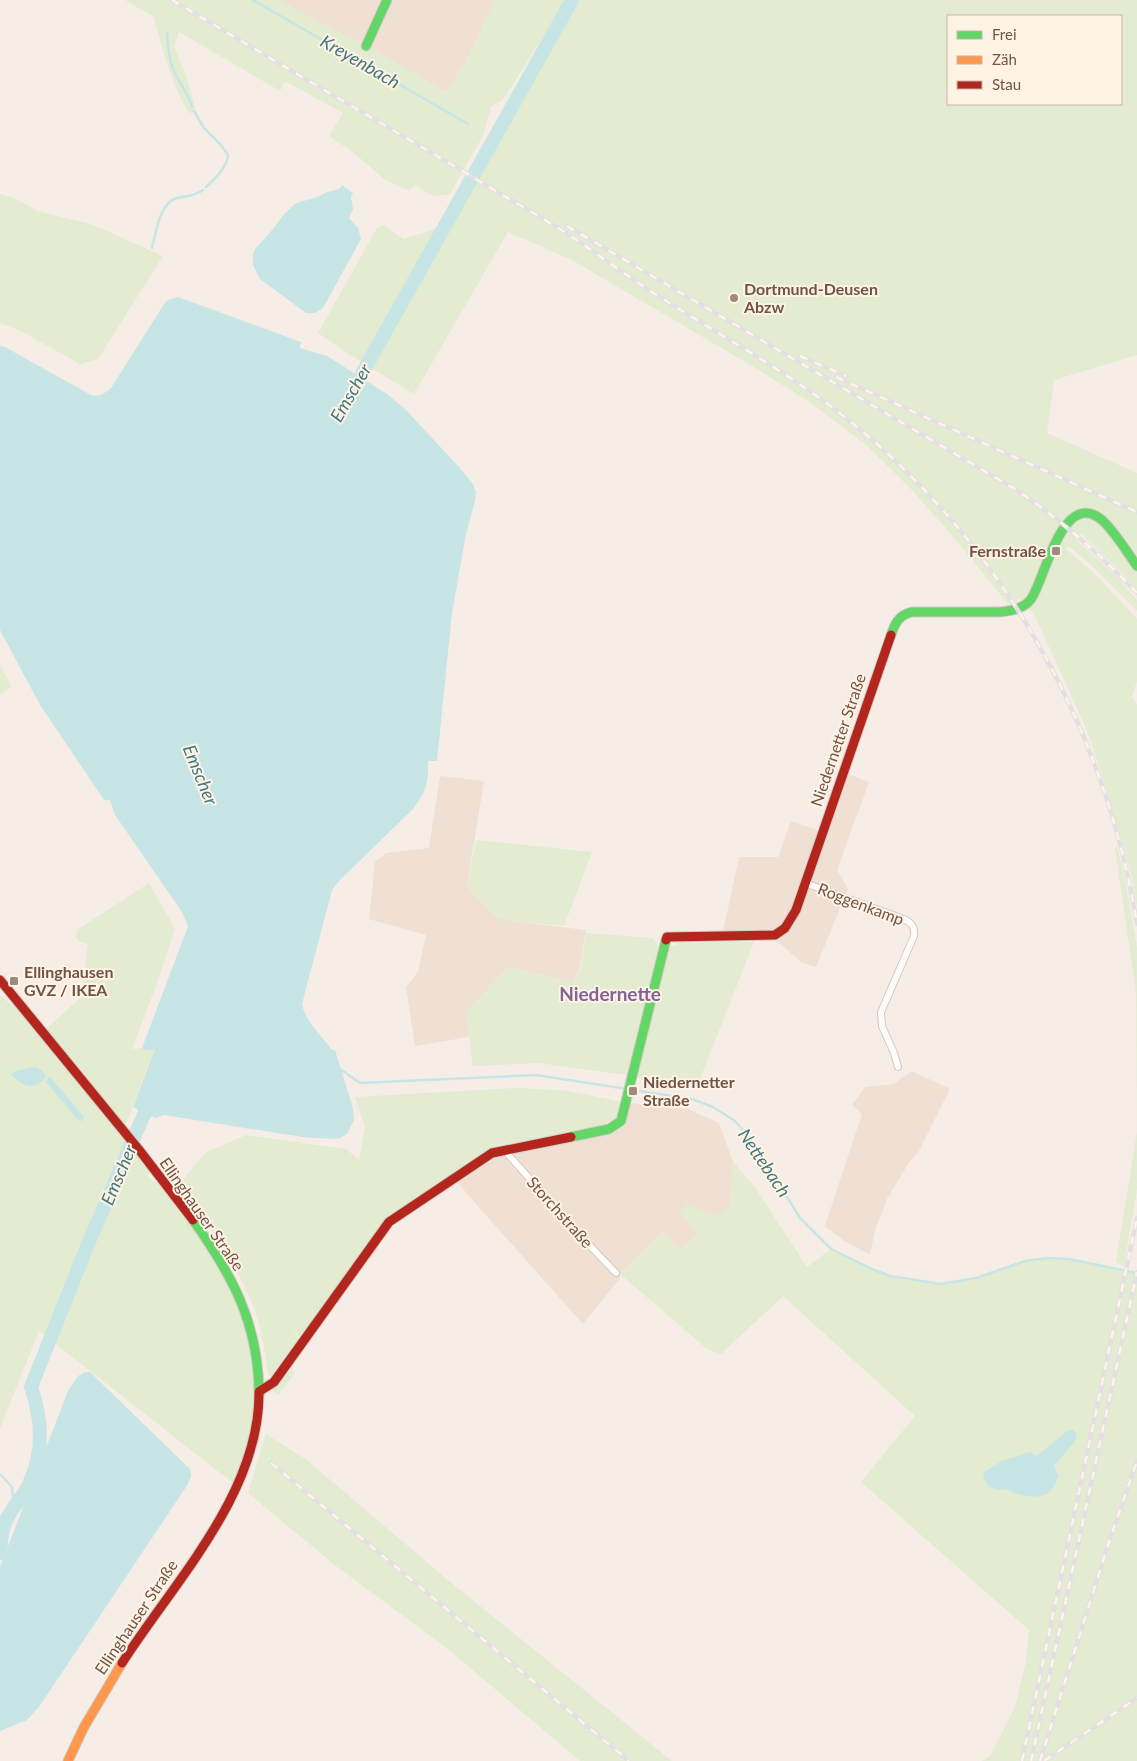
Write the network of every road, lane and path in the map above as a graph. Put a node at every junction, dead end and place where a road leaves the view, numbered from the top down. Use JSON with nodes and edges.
{"nodes":[{"id":1,"x":387,"y":0,"type":"edge"},
{"id":2,"x":366,"y":46,"type":"dead end"},
{"id":3,"x":1137,"y":566,"type":"edge"},
{"id":4,"x":805,"y":883,"type":"junction"},
{"id":5,"x":0,"y":980,"type":"edge"},
{"id":6,"x":898,"y":1067,"type":"dead end"},
{"id":7,"x":504,"y":1150,"type":"junction"},
{"id":8,"x":616,"y":1272,"type":"dead end"},
{"id":9,"x":260,"y":1391,"type":"junction"},
{"id":10,"x":68,"y":1761,"type":"edge"}],
"edges":[{"from":1,"to":2,"type":"street"},
{"from":3,"to":4,"type":"street","name":"Niedernetter Straße"},
{"from":4,"to":6,"type":"street","name":"Roggenkamp"},
{"from":4,"to":7,"type":"street","name":"Niedernetter Straße"},
{"from":5,"to":9,"type":"street","name":"Ellinghauser Straße"},
{"from":7,"to":8,"type":"street","name":"Storchstraße"},
{"from":7,"to":9,"type":"street","name":"Niedernetter Straße"},
{"from":9,"to":10,"type":"street","name":"Ellinghauser Straße"}]}
